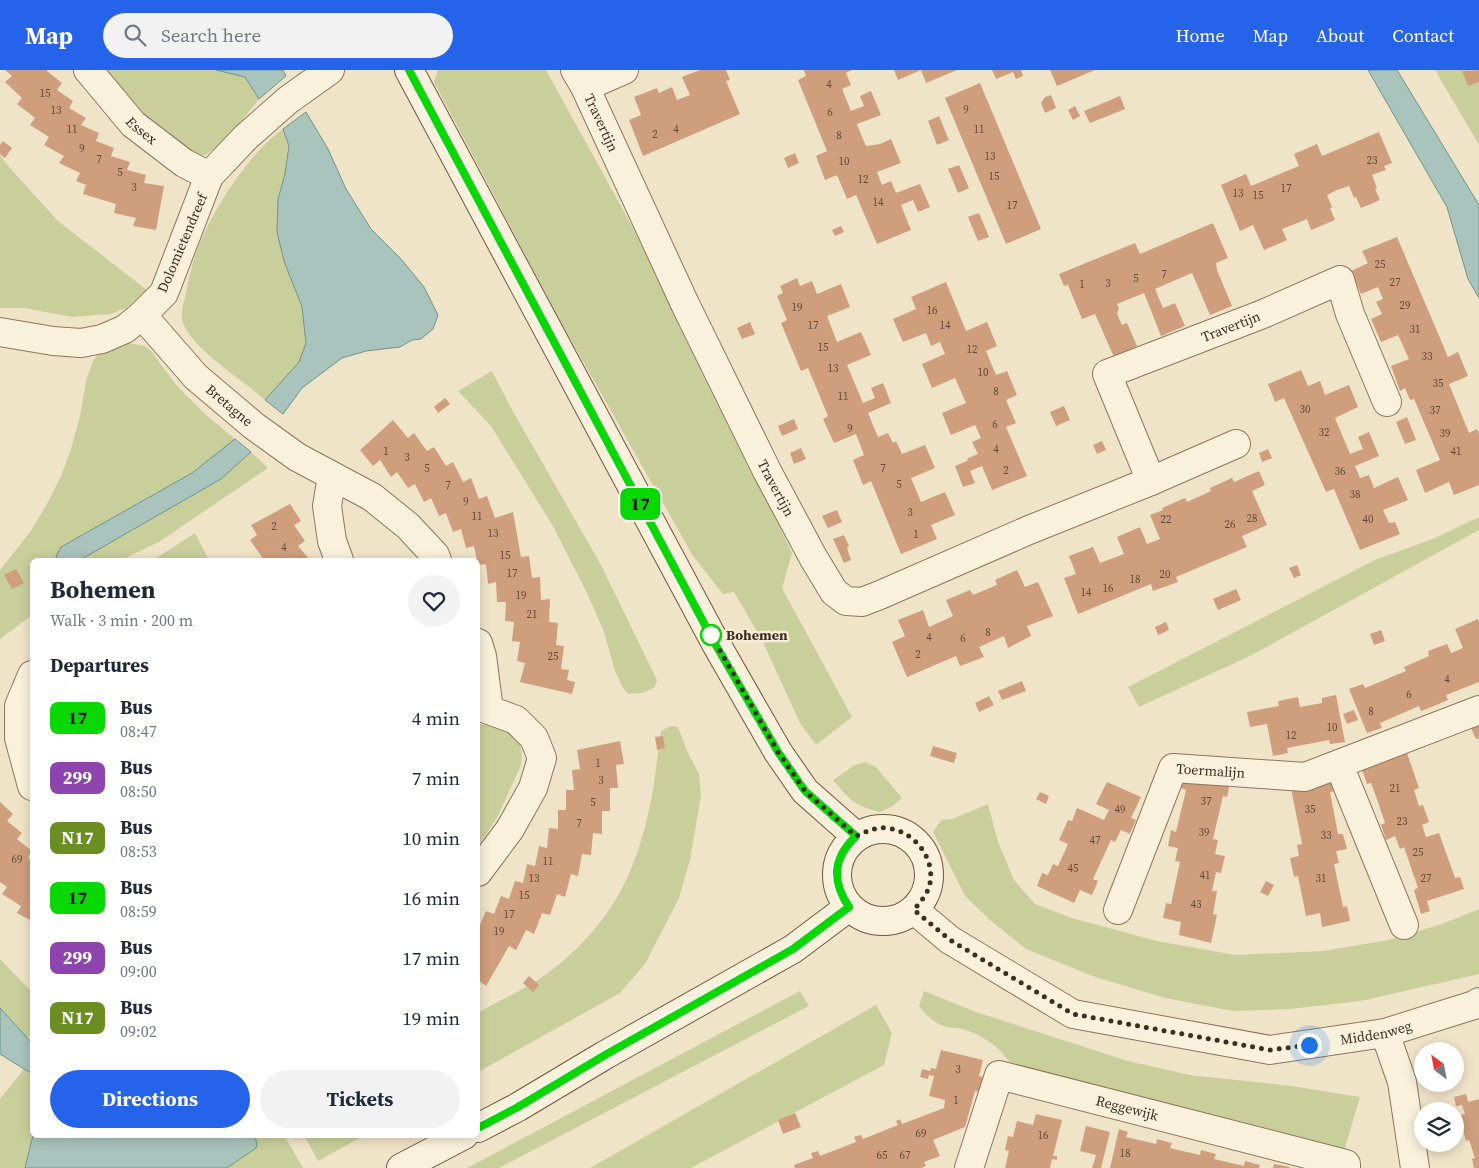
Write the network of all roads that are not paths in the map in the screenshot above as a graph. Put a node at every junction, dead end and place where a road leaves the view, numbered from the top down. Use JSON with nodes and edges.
{"nodes":[{"id":1,"x":88,"y":70,"type":"edge"},
{"id":2,"x":330,"y":70,"type":"edge"},
{"id":3,"x":409,"y":70,"type":"edge"},
{"id":4,"x":624,"y":70,"type":"edge"},
{"id":5,"x":580,"y":79,"type":"edge"},
{"id":6,"x":210,"y":176,"type":"junction"},
{"id":7,"x":142,"y":315,"type":"junction"},
{"id":8,"x":0,"y":332,"type":"edge"},
{"id":9,"x":1386,"y":402,"type":"dead end"},
{"id":10,"x":1236,"y":444,"type":"dead end"},
{"id":11,"x":332,"y":476,"type":"junction"},
{"id":12,"x":1151,"y":481,"type":"junction"},
{"id":13,"x":338,"y":558,"type":"edge"},
{"id":14,"x":436,"y":558,"type":"edge"},
{"id":15,"x":480,"y":650,"type":"edge"},
{"id":16,"x":30,"y":680,"type":"edge"},
{"id":17,"x":483,"y":708,"type":"edge"},
{"id":18,"x":1479,"y":710,"type":"edge"},
{"id":19,"x":1339,"y":765,"type":"junction"},
{"id":20,"x":30,"y":779,"type":"edge"},
{"id":21,"x":856,"y":836,"type":"junction"},
{"id":22,"x":480,"y":869,"type":"edge"},
{"id":23,"x":849,"y":907,"type":"junction"},
{"id":24,"x":914,"y":910,"type":"junction"},
{"id":25,"x":1118,"y":910,"type":"dead end"},
{"id":26,"x":1404,"y":925,"type":"dead end"},
{"id":27,"x":1479,"y":1002,"type":"edge"},
{"id":28,"x":1386,"y":1033,"type":"junction"},
{"id":29,"x":480,"y":1127,"type":"edge"},
{"id":30,"x":458,"y":1138,"type":"edge"},
{"id":31,"x":401,"y":1168,"type":"edge"},
{"id":32,"x":969,"y":1168,"type":"edge"},
{"id":33,"x":1346,"y":1168,"type":"edge"},
{"id":34,"x":1415,"y":1168,"type":"edge"}],
"edges":[{"from":1,"to":6,"type":"street","name":"Essex"},
{"from":2,"to":6,"type":"street","name":"Dolomietendreef"},
{"from":3,"to":21,"type":"street"},
{"from":4,"to":5,"type":"street"},
{"from":5,"to":12,"type":"street","name":"Travertijn"},
{"from":6,"to":7,"type":"street","name":"Dolomietendreef"},
{"from":7,"to":8,"type":"street","name":"Dolomietendreef"},
{"from":7,"to":11,"type":"street","name":"Bretagne"},
{"from":9,"to":12,"type":"street","name":"Travertijn"},
{"from":10,"to":12,"type":"street","name":"Travertijn"},
{"from":11,"to":13,"type":"street"},
{"from":11,"to":14,"type":"street","name":"Bretagne"},
{"from":15,"to":17,"type":"street"},
{"from":16,"to":20,"type":"street"},
{"from":17,"to":22,"type":"street"},
{"from":18,"to":19,"type":"street","name":"Toermalijn"},
{"from":19,"to":25,"type":"street","name":"Toermalijn"},
{"from":19,"to":26,"type":"street"},
{"from":21,"to":23,"type":"street"},
{"from":21,"to":24,"type":"street"},
{"from":23,"to":24,"type":"street"},
{"from":23,"to":29,"type":"street"},
{"from":24,"to":28,"type":"street","name":"Middenweg"},
{"from":27,"to":28,"type":"street","name":"Middenweg"},
{"from":28,"to":34,"type":"street"},
{"from":30,"to":31,"type":"street"},
{"from":32,"to":33,"type":"street","name":"Reggewijk"}]}
